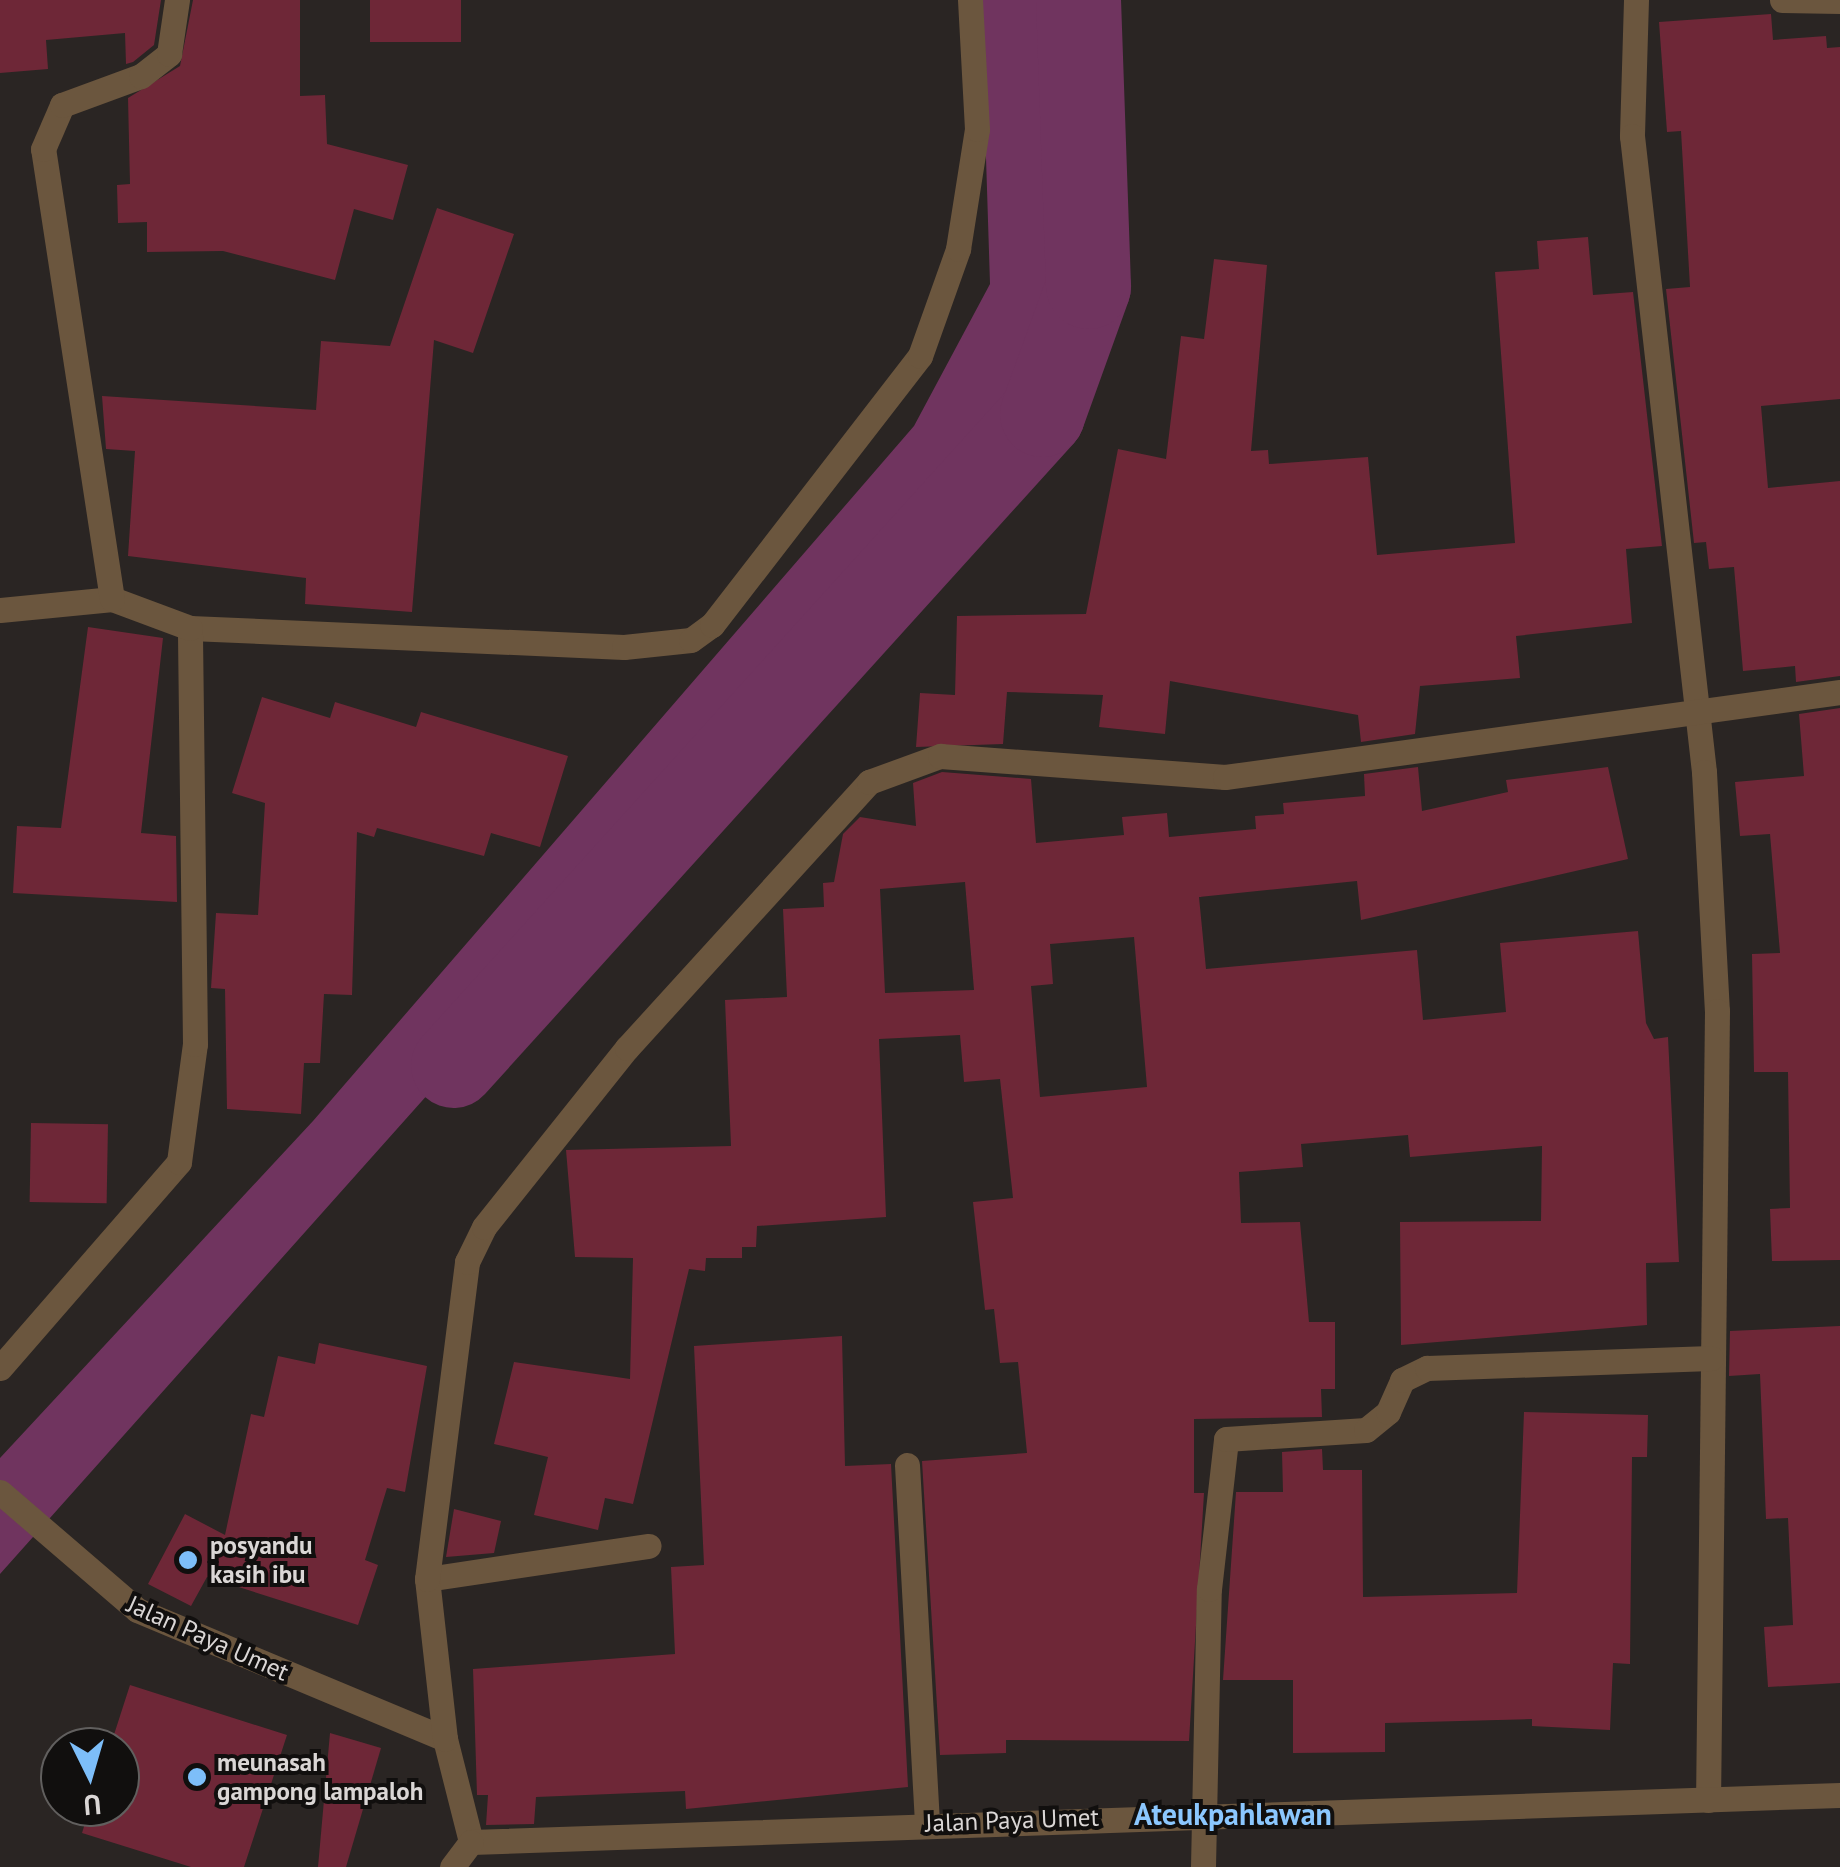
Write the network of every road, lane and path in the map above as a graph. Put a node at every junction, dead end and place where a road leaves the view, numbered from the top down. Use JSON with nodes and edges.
{"nodes":[{"id":1,"x":177,"y":0,"type":"edge"},
{"id":2,"x":970,"y":0,"type":"edge"},
{"id":3,"x":1636,"y":0,"type":"edge"},
{"id":4,"x":1782,"y":0,"type":"edge"},
{"id":5,"x":1840,"y":1,"type":"edge"},
{"id":6,"x":112,"y":599,"type":"junction"},
{"id":7,"x":0,"y":610,"type":"edge"},
{"id":8,"x":190,"y":628,"type":"junction"},
{"id":9,"x":1840,"y":692,"type":"edge"},
{"id":10,"x":1698,"y":712,"type":"junction"},
{"id":11,"x":1711,"y":1358,"type":"junction"},
{"id":12,"x":0,"y":1368,"type":"edge"},
{"id":13,"x":907,"y":1465,"type":"dead end"},
{"id":14,"x":0,"y":1492,"type":"edge"},
{"id":15,"x":648,"y":1546,"type":"dead end"},
{"id":16,"x":427,"y":1579,"type":"junction"},
{"id":17,"x":445,"y":1739,"type":"junction"},
{"id":18,"x":1840,"y":1796,"type":"edge"},
{"id":19,"x":1708,"y":1800,"type":"junction"},
{"id":20,"x":1209,"y":1814,"type":"junction"},
{"id":21,"x":927,"y":1822,"type":"junction"},
{"id":22,"x":471,"y":1842,"type":"junction"},
{"id":23,"x":452,"y":1867,"type":"edge"},
{"id":24,"x":1203,"y":1867,"type":"edge"}],
"edges":[{"from":1,"to":6,"type":"street"},
{"from":2,"to":8,"type":"street"},
{"from":3,"to":10,"type":"street"},
{"from":4,"to":5,"type":"street"},
{"from":6,"to":7,"type":"street"},
{"from":6,"to":8,"type":"street"},
{"from":8,"to":12,"type":"street"},
{"from":9,"to":10,"type":"street"},
{"from":10,"to":11,"type":"street"},
{"from":10,"to":16,"type":"street"},
{"from":11,"to":19,"type":"street"},
{"from":11,"to":20,"type":"street"},
{"from":13,"to":21,"type":"street"},
{"from":14,"to":17,"type":"street","name":"Jalan Paya Umet"},
{"from":15,"to":16,"type":"street"},
{"from":16,"to":17,"type":"street"},
{"from":17,"to":22,"type":"street"},
{"from":18,"to":19,"type":"street","name":"Jalan Paya Umet"},
{"from":19,"to":20,"type":"street","name":"Jalan Paya Umet"},
{"from":20,"to":21,"type":"street","name":"Jalan Paya Umet"},
{"from":20,"to":24,"type":"street"},
{"from":21,"to":22,"type":"street","name":"Jalan Paya Umet"},
{"from":22,"to":23,"type":"street"}]}
